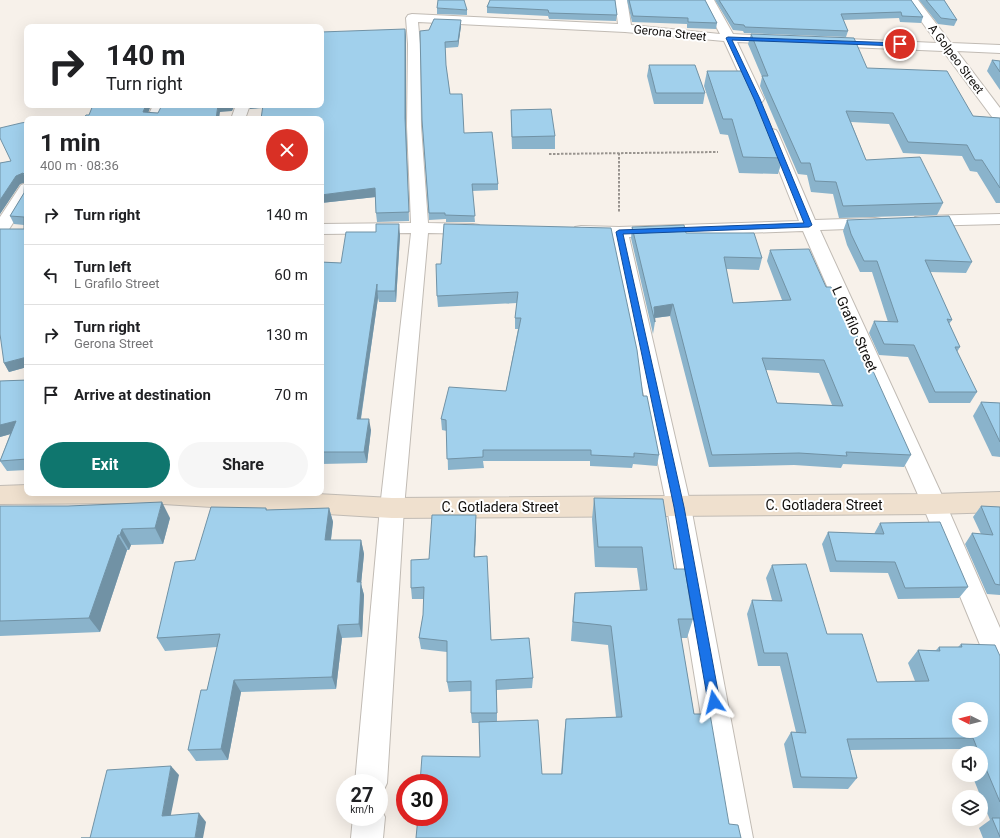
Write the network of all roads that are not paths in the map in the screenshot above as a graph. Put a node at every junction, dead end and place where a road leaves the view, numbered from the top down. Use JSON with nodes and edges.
{"nodes":[{"id":1,"x":621,"y":0,"type":"edge"},
{"id":2,"x":708,"y":0,"type":"edge"},
{"id":3,"x":912,"y":0,"type":"edge"},
{"id":4,"x":625,"y":28,"type":"junction"},
{"id":5,"x":728,"y":38,"type":"junction"},
{"id":6,"x":791,"y":40,"type":"edge"},
{"id":7,"x":814,"y":41,"type":"edge"},
{"id":8,"x":947,"y":46,"type":"junction"},
{"id":9,"x":1000,"y":49,"type":"edge"},
{"id":10,"x":1000,"y":118,"type":"edge"},
{"id":11,"x":24,"y":193,"type":"edge"},
{"id":12,"x":1000,"y":218,"type":"edge"},
{"id":13,"x":809,"y":225,"type":"junction"},
{"id":14,"x":420,"y":228,"type":"junction"},
{"id":15,"x":492,"y":229,"type":"edge"},
{"id":16,"x":324,"y":230,"type":"edge"},
{"id":17,"x":0,"y":231,"type":"edge"},
{"id":18,"x":20,"y":231,"type":"edge"},
{"id":19,"x":563,"y":231,"type":"edge"},
{"id":20,"x":619,"y":232,"type":"junction"},
{"id":21,"x":0,"y":495,"type":"edge"},
{"id":22,"x":24,"y":495,"type":"edge"},
{"id":23,"x":182,"y":496,"type":"edge"},
{"id":24,"x":1000,"y":502,"type":"edge"},
{"id":25,"x":934,"y":504,"type":"junction"},
{"id":26,"x":679,"y":507,"type":"junction"},
{"id":27,"x":392,"y":508,"type":"junction"},
{"id":28,"x":1000,"y":660,"type":"edge"},
{"id":29,"x":372,"y":774,"type":"edge"},
{"id":30,"x":368,"y":826,"type":"edge"},
{"id":31,"x":367,"y":838,"type":"edge"},
{"id":32,"x":738,"y":838,"type":"edge"}],
"edges":[{"from":1,"to":4,"type":"street"},
{"from":2,"to":5,"type":"street","name":"L Grafilo Street"},
{"from":3,"to":8,"type":"street","name":"A Golpeo Street"},
{"from":4,"to":5,"type":"street","name":"Gerona Street"},
{"from":4,"to":14,"type":"street","name":"Gerona Street"},
{"from":5,"to":6,"type":"street","name":"Gerona Street"},
{"from":5,"to":13,"type":"street","name":"L Grafilo Street"},
{"from":7,"to":8,"type":"street"},
{"from":8,"to":9,"type":"street"},
{"from":8,"to":10,"type":"street","name":"A Golpeo Street"},
{"from":11,"to":17,"type":"street"},
{"from":12,"to":13,"type":"street"},
{"from":13,"to":20,"type":"street"},
{"from":13,"to":25,"type":"street","name":"L Grafilo Street"},
{"from":14,"to":15,"type":"street"},
{"from":14,"to":16,"type":"street"},
{"from":14,"to":27,"type":"street"},
{"from":17,"to":18,"type":"street"},
{"from":19,"to":20,"type":"street"},
{"from":20,"to":26,"type":"street"},
{"from":21,"to":22,"type":"main road","name":"C. Gotladera Street"},
{"from":23,"to":27,"type":"main road","name":"C. Gotladera Street"},
{"from":24,"to":25,"type":"main road","name":"C. Gotladera Street"},
{"from":25,"to":26,"type":"main road","name":"C. Gotladera Street"},
{"from":25,"to":28,"type":"street","name":"L Grafilo Street"},
{"from":26,"to":27,"type":"main road","name":"C. Gotladera Street"},
{"from":26,"to":32,"type":"street"},
{"from":27,"to":29,"type":"street"},
{"from":30,"to":31,"type":"street"}]}
